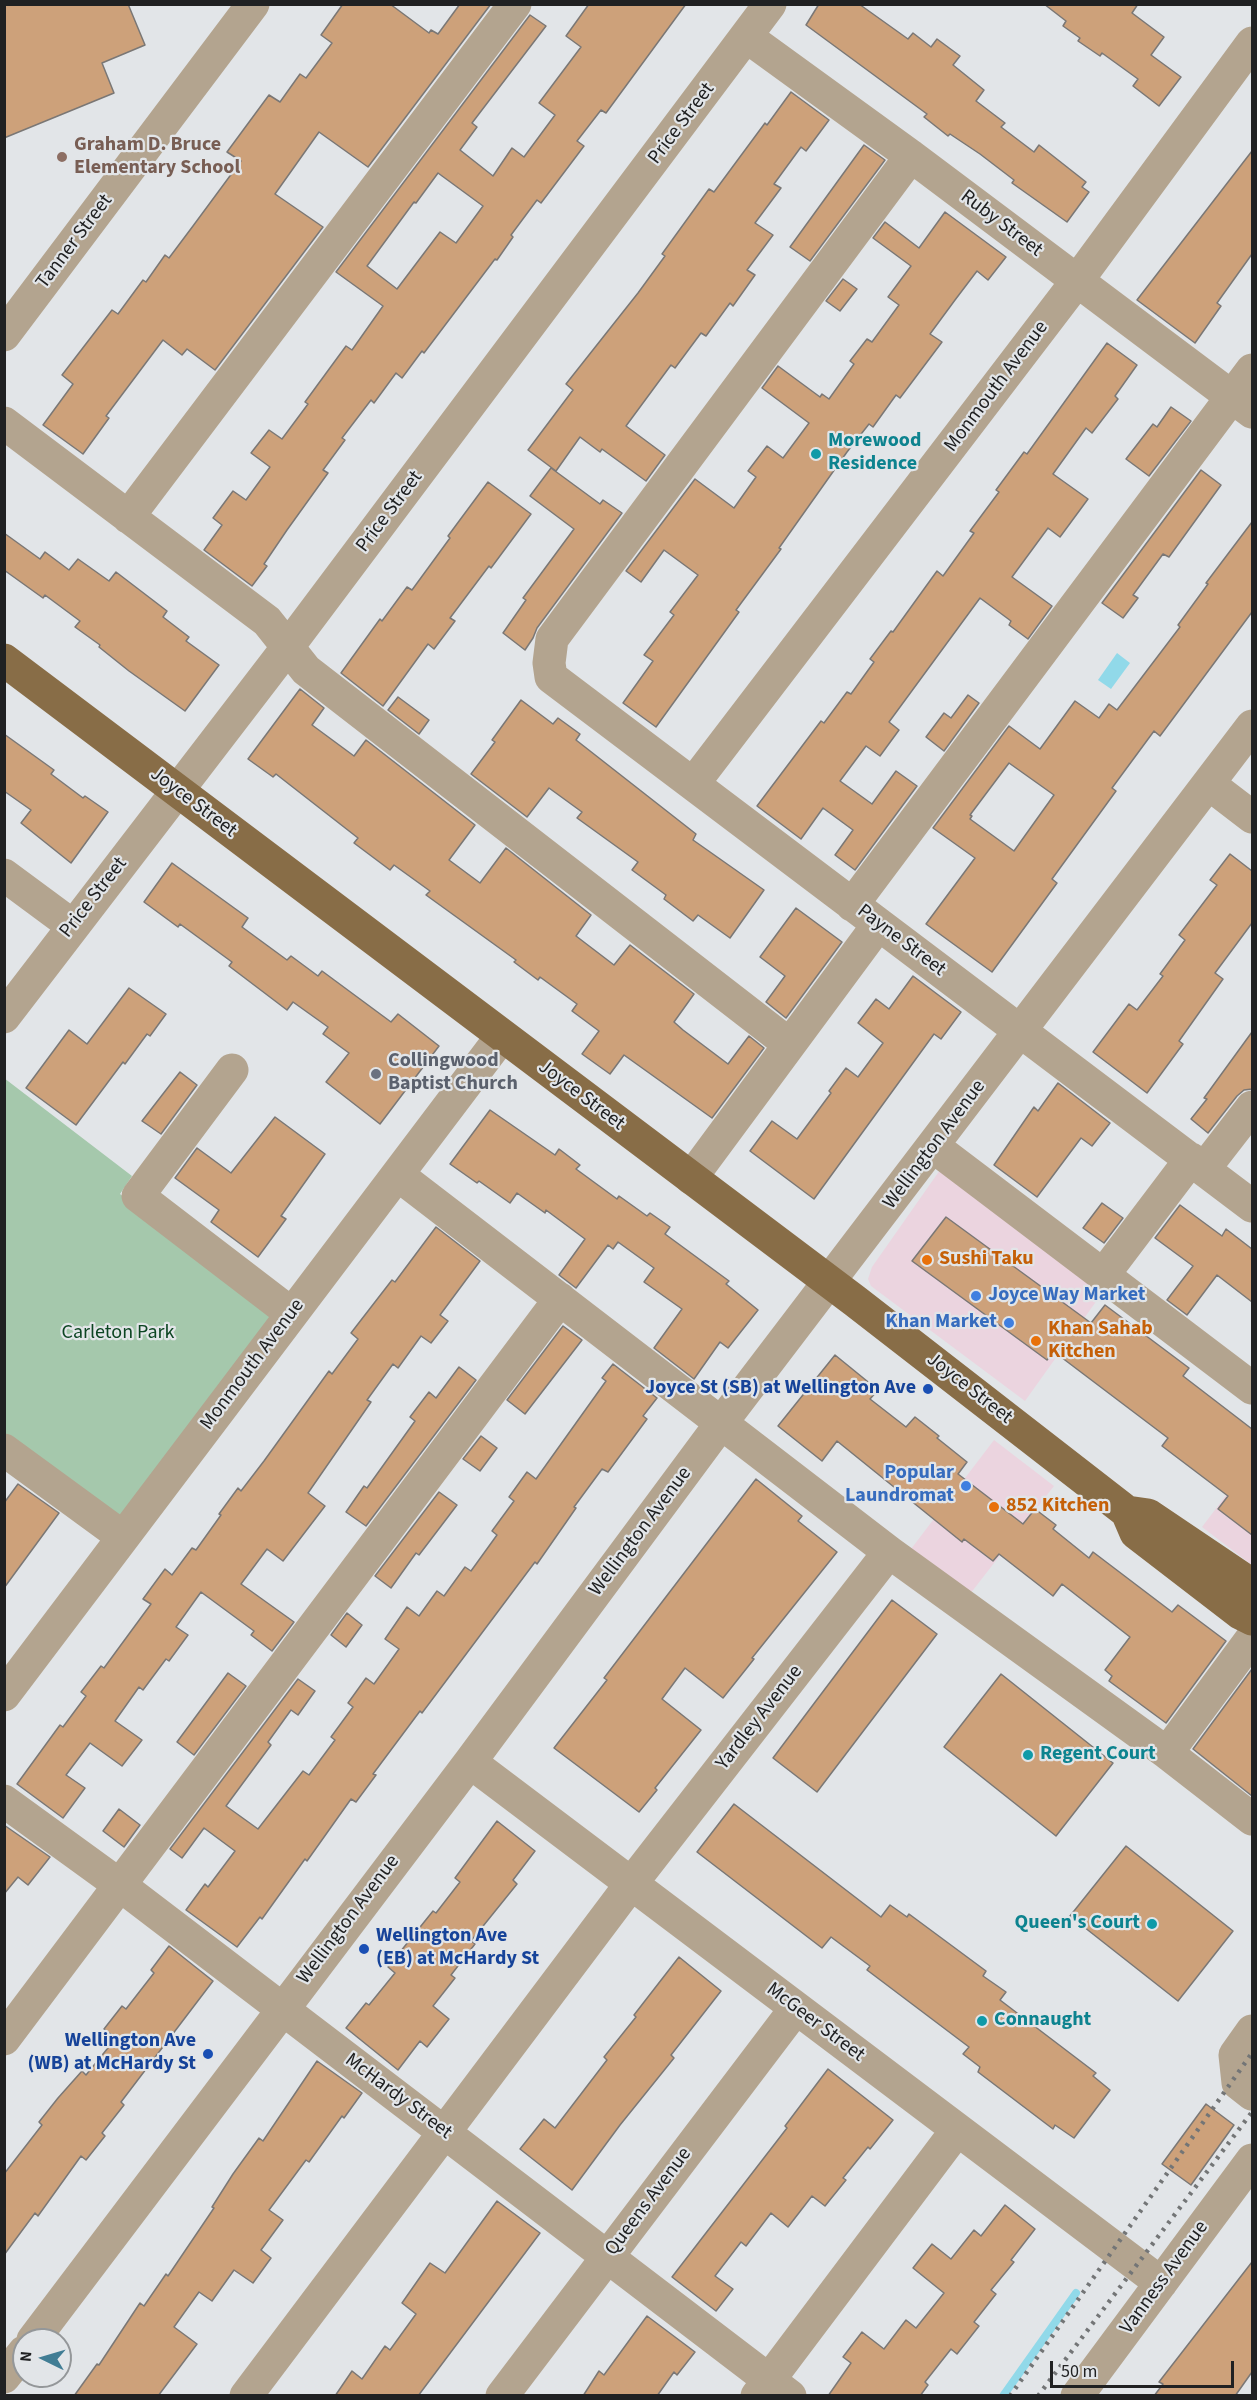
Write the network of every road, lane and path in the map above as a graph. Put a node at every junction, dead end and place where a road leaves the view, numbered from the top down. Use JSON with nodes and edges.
{"nodes":[{"id":1,"x":253,"y":4,"type":"edge"},
{"id":2,"x":515,"y":4,"type":"edge"},
{"id":3,"x":770,"y":4,"type":"edge"},
{"id":4,"x":747,"y":37,"type":"junction"},
{"id":5,"x":1252,"y":43,"type":"edge"},
{"id":6,"x":911,"y":156,"type":"junction"},
{"id":7,"x":1077,"y":281,"type":"junction"},
{"id":8,"x":4,"y":335,"type":"edge"},
{"id":9,"x":1252,"y":370,"type":"edge"},
{"id":10,"x":1243,"y":404,"type":"edge"},
{"id":11,"x":4,"y":423,"type":"edge"},
{"id":12,"x":128,"y":517,"type":"junction"},
{"id":13,"x":287,"y":648,"type":"junction"},
{"id":14,"x":4,"y":660,"type":"edge"},
{"id":15,"x":1252,"y":726,"type":"edge"},
{"id":16,"x":693,"y":784,"type":"junction"},
{"id":17,"x":1209,"y":784,"type":"junction"},
{"id":18,"x":177,"y":791,"type":"junction"},
{"id":19,"x":1252,"y":816,"type":"edge"},
{"id":20,"x":4,"y":875,"type":"edge"},
{"id":21,"x":852,"y":904,"type":"junction"},
{"id":22,"x":878,"y":925,"type":"junction"},
{"id":23,"x":73,"y":926,"type":"junction"},
{"id":24,"x":4,"y":1017,"type":"edge"},
{"id":25,"x":1021,"y":1031,"type":"junction"},
{"id":26,"x":502,"y":1036,"type":"junction"},
{"id":27,"x":789,"y":1044,"type":"junction"},
{"id":28,"x":232,"y":1070,"type":"dead end"},
{"id":29,"x":1252,"y":1107,"type":"edge"},
{"id":30,"x":934,"y":1147,"type":"junction"},
{"id":31,"x":1198,"y":1164,"type":"junction"},
{"id":32,"x":398,"y":1175,"type":"junction"},
{"id":33,"x":691,"y":1178,"type":"junction"},
{"id":34,"x":1252,"y":1206,"type":"edge"},
{"id":35,"x":1104,"y":1274,"type":"junction"},
{"id":36,"x":830,"y":1282,"type":"junction"},
{"id":37,"x":560,"y":1299,"type":"junction"},
{"id":38,"x":292,"y":1314,"type":"junction"},
{"id":39,"x":1252,"y":1388,"type":"edge"},
{"id":40,"x":722,"y":1422,"type":"junction"},
{"id":41,"x":4,"y":1450,"type":"edge"},
{"id":42,"x":1128,"y":1512,"type":"junction"},
{"id":43,"x":123,"y":1538,"type":"junction"},
{"id":44,"x":889,"y":1552,"type":"junction"},
{"id":45,"x":1252,"y":1585,"type":"edge"},
{"id":46,"x":1252,"y":1619,"type":"edge"},
{"id":47,"x":1252,"y":1638,"type":"edge"},
{"id":48,"x":4,"y":1695,"type":"edge"},
{"id":49,"x":1167,"y":1754,"type":"junction"},
{"id":50,"x":470,"y":1762,"type":"junction"},
{"id":51,"x":4,"y":1801,"type":"edge"},
{"id":52,"x":1252,"y":1819,"type":"edge"},
{"id":53,"x":631,"y":1884,"type":"junction"},
{"id":54,"x":121,"y":1886,"type":"junction"},
{"id":55,"x":796,"y":2008,"type":"junction"},
{"id":56,"x":281,"y":2009,"type":"junction"},
{"id":57,"x":1252,"y":2031,"type":"edge"},
{"id":58,"x":4,"y":2039,"type":"edge"},
{"id":59,"x":1252,"y":2094,"type":"edge"},
{"id":60,"x":957,"y":2130,"type":"junction"},
{"id":61,"x":445,"y":2132,"type":"junction"},
{"id":62,"x":1252,"y":2160,"type":"edge"},
{"id":63,"x":607,"y":2257,"type":"junction"},
{"id":64,"x":1161,"y":2283,"type":"junction"},
{"id":65,"x":42,"y":2328,"type":"edge"},
{"id":66,"x":772,"y":2390,"type":"edge"},
{"id":67,"x":246,"y":2396,"type":"edge"},
{"id":68,"x":502,"y":2396,"type":"edge"},
{"id":69,"x":1077,"y":2396,"type":"edge"}],
"edges":[{"from":1,"to":8,"type":"street","name":"Tanner Street"},
{"from":2,"to":12,"type":"street"},
{"from":3,"to":4,"type":"street","name":"Price Street"},
{"from":4,"to":6,"type":"street","name":"Ruby Street"},
{"from":4,"to":13,"type":"street","name":"Price Street"},
{"from":5,"to":7,"type":"street","name":"Monmouth Avenue"},
{"from":6,"to":7,"type":"street","name":"Ruby Street"},
{"from":6,"to":16,"type":"street","name":"Payne Street"},
{"from":7,"to":10,"type":"street","name":"Ruby Street"},
{"from":7,"to":16,"type":"street","name":"Monmouth Avenue"},
{"from":9,"to":10,"type":"street"},
{"from":10,"to":21,"type":"street"},
{"from":11,"to":12,"type":"street"},
{"from":12,"to":13,"type":"street"},
{"from":13,"to":18,"type":"street","name":"Price Street"},
{"from":13,"to":27,"type":"street"},
{"from":14,"to":18,"type":"main road","name":"Joyce Street"},
{"from":15,"to":17,"type":"street","name":"Wellington Avenue"},
{"from":16,"to":21,"type":"street","name":"Payne Street"},
{"from":17,"to":19,"type":"street"},
{"from":17,"to":25,"type":"street","name":"Wellington Avenue"},
{"from":18,"to":23,"type":"street","name":"Price Street"},
{"from":18,"to":26,"type":"main road","name":"Joyce Street"},
{"from":20,"to":23,"type":"street"},
{"from":21,"to":22,"type":"street","name":"Payne Street"},
{"from":22,"to":25,"type":"street","name":"Payne Street"},
{"from":22,"to":27,"type":"street"},
{"from":23,"to":24,"type":"street","name":"Price Street"},
{"from":25,"to":30,"type":"street","name":"Wellington Avenue"},
{"from":25,"to":31,"type":"street","name":"Payne Street"},
{"from":26,"to":32,"type":"street","name":"Monmouth Avenue"},
{"from":26,"to":33,"type":"main road","name":"Joyce Street"},
{"from":27,"to":33,"type":"street"},
{"from":28,"to":38,"type":"street"},
{"from":29,"to":31,"type":"street"},
{"from":30,"to":35,"type":"street"},
{"from":30,"to":36,"type":"street","name":"Wellington Avenue"},
{"from":31,"to":34,"type":"street","name":"Payne Street"},
{"from":31,"to":35,"type":"street"},
{"from":32,"to":37,"type":"street"},
{"from":32,"to":38,"type":"street","name":"Monmouth Avenue"},
{"from":33,"to":36,"type":"main road","name":"Joyce Street"},
{"from":35,"to":39,"type":"street"},
{"from":36,"to":40,"type":"street","name":"Wellington Avenue"},
{"from":36,"to":42,"type":"main road","name":"Joyce Street"},
{"from":37,"to":40,"type":"street"},
{"from":37,"to":54,"type":"street"},
{"from":38,"to":43,"type":"street","name":"Monmouth Avenue"},
{"from":40,"to":44,"type":"street"},
{"from":40,"to":50,"type":"street","name":"Wellington Avenue"},
{"from":41,"to":43,"type":"street"},
{"from":42,"to":45,"type":"main road","name":"Joyce Street"},
{"from":42,"to":46,"type":"main road","name":"Joyce Street"},
{"from":43,"to":48,"type":"street","name":"Monmouth Avenue"},
{"from":44,"to":49,"type":"street"},
{"from":44,"to":53,"type":"street","name":"Yardley Avenue"},
{"from":47,"to":49,"type":"street"},
{"from":49,"to":52,"type":"street"},
{"from":50,"to":53,"type":"street","name":"McGeer Street"},
{"from":50,"to":56,"type":"street","name":"Wellington Avenue"},
{"from":51,"to":54,"type":"street","name":"McHardy Street"},
{"from":53,"to":55,"type":"street","name":"McGeer Street"},
{"from":53,"to":61,"type":"street","name":"Yardley Avenue"},
{"from":54,"to":56,"type":"street","name":"McHardy Street"},
{"from":54,"to":58,"type":"street"},
{"from":55,"to":60,"type":"street","name":"McGeer Street"},
{"from":55,"to":63,"type":"street","name":"Queens Avenue"},
{"from":56,"to":61,"type":"street","name":"McHardy Street"},
{"from":56,"to":65,"type":"street","name":"Wellington Avenue"},
{"from":57,"to":59,"type":"street"},
{"from":60,"to":64,"type":"street","name":"McGeer Street"},
{"from":60,"to":66,"type":"street"},
{"from":61,"to":63,"type":"street","name":"McHardy Street"},
{"from":61,"to":67,"type":"street","name":"Yardley Avenue"},
{"from":62,"to":64,"type":"street","name":"Vanness Avenue"},
{"from":63,"to":66,"type":"street","name":"McHardy Street"},
{"from":63,"to":68,"type":"street","name":"Queens Avenue"},
{"from":64,"to":69,"type":"street","name":"Vanness Avenue"}]}
